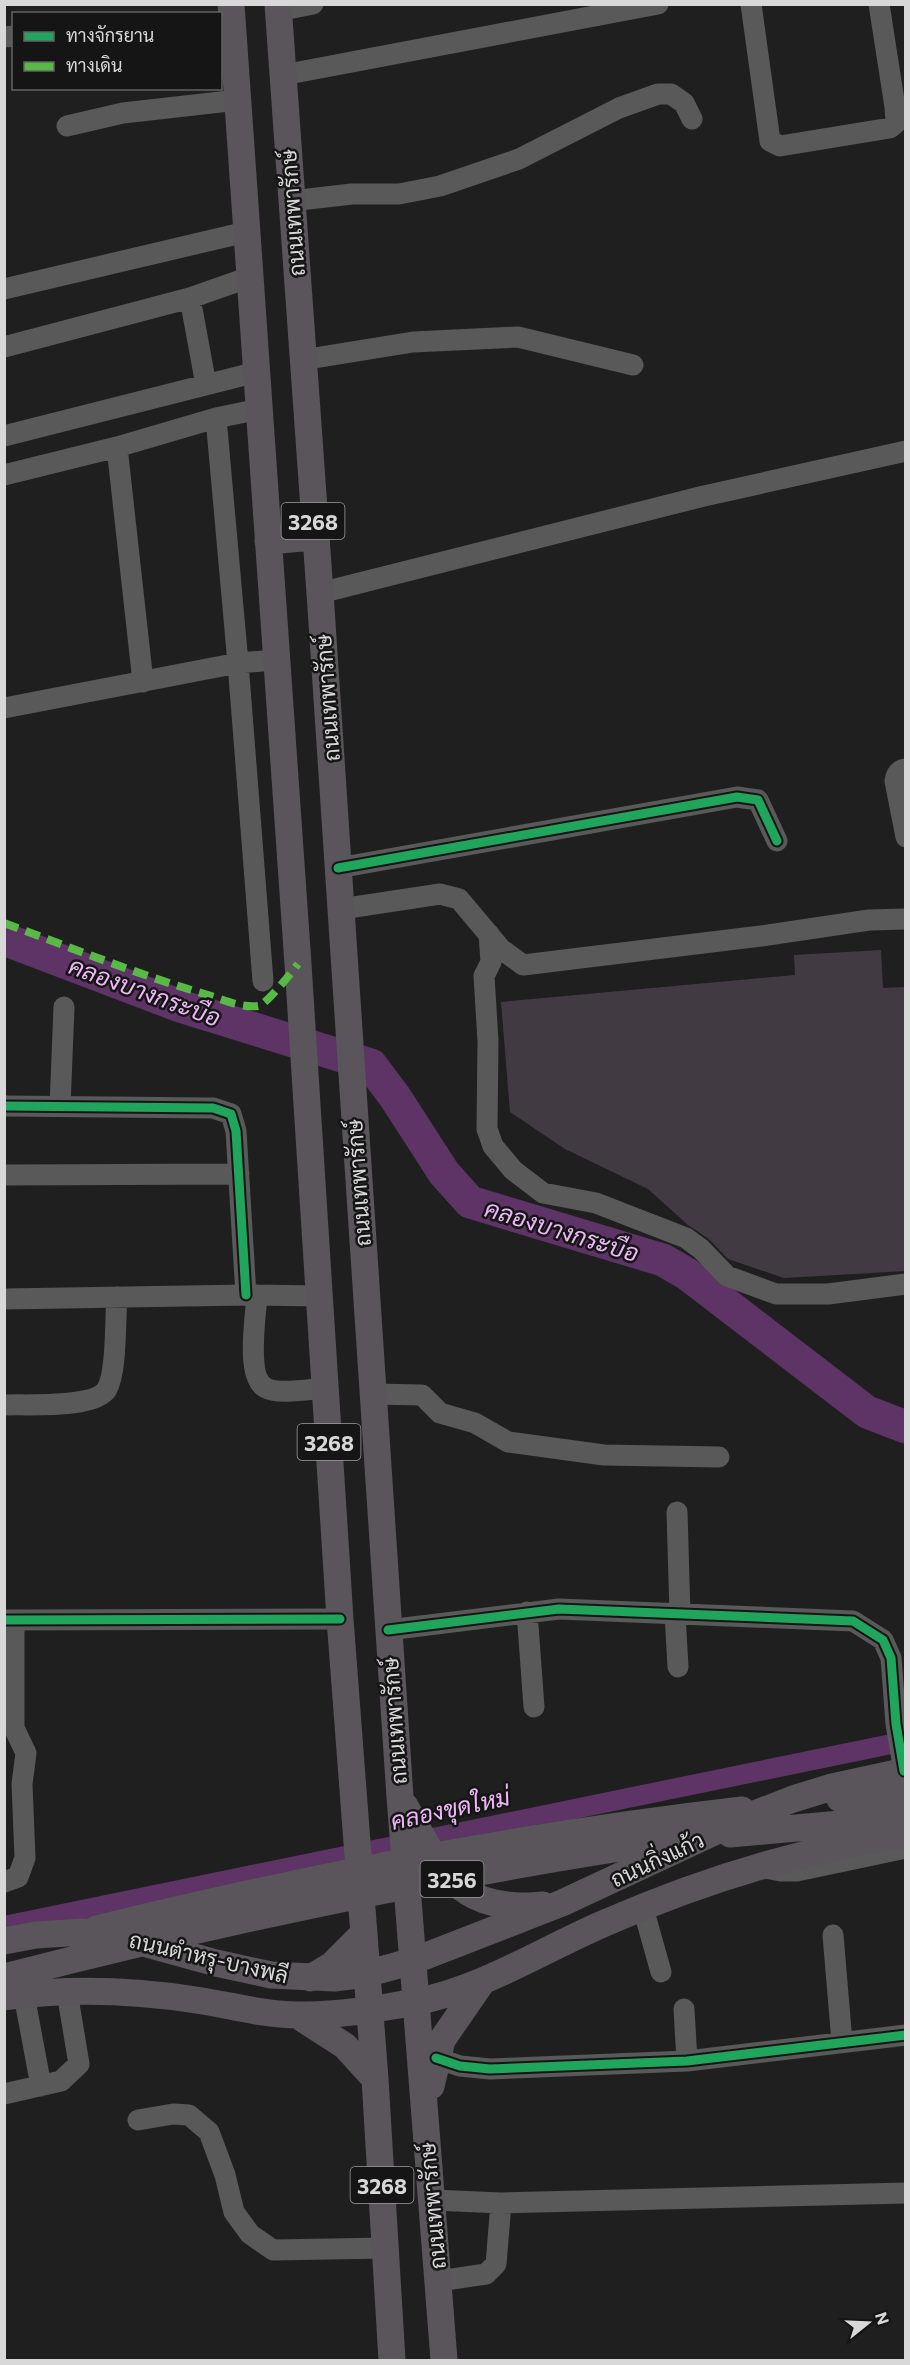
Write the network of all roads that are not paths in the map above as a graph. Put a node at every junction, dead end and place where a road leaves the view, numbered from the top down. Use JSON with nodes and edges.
{"nodes":[{"id":1,"x":313,"y":4,"type":"edge"},
{"id":2,"x":657,"y":4,"type":"edge"},
{"id":3,"x":751,"y":4,"type":"edge"},
{"id":4,"x":879,"y":4,"type":"edge"},
{"id":5,"x":278,"y":8,"type":"edge"},
{"id":6,"x":228,"y":11,"type":"edge"},
{"id":7,"x":283,"y":75,"type":"junction"},
{"id":8,"x":238,"y":100,"type":"junction"},
{"id":9,"x":692,"y":119,"type":"dead end"},
{"id":10,"x":67,"y":126,"type":"dead end"},
{"id":11,"x":291,"y":201,"type":"junction"},
{"id":12,"x":246,"y":232,"type":"junction"},
{"id":13,"x":250,"y":277,"type":"junction"},
{"id":14,"x":4,"y":289,"type":"edge"},
{"id":15,"x":190,"y":298,"type":"junction"},
{"id":16,"x":4,"y":347,"type":"edge"},
{"id":17,"x":302,"y":360,"type":"junction"},
{"id":18,"x":633,"y":365,"type":"dead end"},
{"id":19,"x":257,"y":372,"type":"junction"},
{"id":20,"x":206,"y":386,"type":"junction"},
{"id":21,"x":260,"y":409,"type":"junction"},
{"id":22,"x":216,"y":418,"type":"junction"},
{"id":23,"x":4,"y":436,"type":"edge"},
{"id":24,"x":117,"y":447,"type":"junction"},
{"id":25,"x":906,"y":451,"type":"edge"},
{"id":26,"x":4,"y":475,"type":"edge"},
{"id":27,"x":314,"y":537,"type":"junction"},
{"id":28,"x":268,"y":541,"type":"junction"},
{"id":29,"x":320,"y":593,"type":"junction"},
{"id":30,"x":276,"y":660,"type":"junction"},
{"id":31,"x":238,"y":663,"type":"junction"},
{"id":32,"x":143,"y":682,"type":"junction"},
{"id":33,"x":4,"y":708,"type":"edge"},
{"id":34,"x":906,"y":769,"type":"edge"},
{"id":35,"x":906,"y":837,"type":"edge"},
{"id":36,"x":777,"y":841,"type":"dead end"},
{"id":37,"x":338,"y":868,"type":"junction"},
{"id":38,"x":340,"y":909,"type":"junction"},
{"id":39,"x":906,"y":919,"type":"edge"},
{"id":40,"x":489,"y":934,"type":"junction"},
{"id":41,"x":263,"y":981,"type":"dead end"},
{"id":42,"x":64,"y":1007,"type":"dead end"},
{"id":43,"x":4,"y":1106,"type":"edge"},
{"id":44,"x":60,"y":1107,"type":"junction"},
{"id":45,"x":239,"y":1174,"type":"junction"},
{"id":46,"x":4,"y":1175,"type":"edge"},
{"id":47,"x":906,"y":1284,"type":"edge"},
{"id":48,"x":251,"y":1295,"type":"junction"},
{"id":49,"x":320,"y":1296,"type":"junction"},
{"id":50,"x":117,"y":1297,"type":"junction"},
{"id":51,"x":4,"y":1299,"type":"edge"},
{"id":52,"x":326,"y":1388,"type":"junction"},
{"id":53,"x":374,"y":1394,"type":"junction"},
{"id":54,"x":4,"y":1405,"type":"edge"},
{"id":55,"x":719,"y":1457,"type":"dead end"},
{"id":56,"x":677,"y":1512,"type":"dead end"},
{"id":57,"x":527,"y":1612,"type":"junction"},
{"id":58,"x":678,"y":1614,"type":"junction"},
{"id":59,"x":340,"y":1619,"type":"junction"},
{"id":60,"x":9,"y":1620,"type":"edge"},
{"id":61,"x":388,"y":1630,"type":"junction"},
{"id":62,"x":678,"y":1667,"type":"dead end"},
{"id":63,"x":534,"y":1707,"type":"dead end"},
{"id":64,"x":9,"y":1729,"type":"edge"},
{"id":65,"x":904,"y":1771,"type":"edge"},
{"id":66,"x":399,"y":1797,"type":"junction"},
{"id":67,"x":906,"y":1818,"type":"edge"},
{"id":68,"x":906,"y":1834,"type":"edge"},
{"id":69,"x":906,"y":1848,"type":"edge"},
{"id":70,"x":759,"y":1866,"type":"junction"},
{"id":71,"x":4,"y":1882,"type":"edge"},
{"id":72,"x":562,"y":1903,"type":"junction"},
{"id":73,"x":643,"y":1908,"type":"junction"},
{"id":74,"x":363,"y":1934,"type":"junction"},
{"id":75,"x":833,"y":1935,"type":"dead end"},
{"id":76,"x":4,"y":1941,"type":"edge"},
{"id":77,"x":4,"y":1952,"type":"edge"},
{"id":78,"x":413,"y":1961,"type":"junction"},
{"id":79,"x":661,"y":1972,"type":"dead end"},
{"id":80,"x":366,"y":1974,"type":"junction"},
{"id":81,"x":310,"y":1978,"type":"junction"},
{"id":82,"x":482,"y":1982,"type":"junction"},
{"id":83,"x":11,"y":1990,"type":"edge"},
{"id":84,"x":67,"y":1992,"type":"junction"},
{"id":85,"x":417,"y":2002,"type":"junction"},
{"id":86,"x":369,"y":2009,"type":"junction"},
{"id":87,"x":684,"y":2009,"type":"dead end"},
{"id":88,"x":297,"y":2015,"type":"junction"},
{"id":89,"x":906,"y":2035,"type":"edge"},
{"id":90,"x":842,"y":2042,"type":"junction"},
{"id":91,"x":436,"y":2058,"type":"junction"},
{"id":92,"x":687,"y":2061,"type":"junction"},
{"id":93,"x":375,"y":2079,"type":"junction"},
{"id":94,"x":41,"y":2086,"type":"junction"},
{"id":95,"x":4,"y":2094,"type":"edge"},
{"id":96,"x":138,"y":2121,"type":"dead end"},
{"id":97,"x":424,"y":2123,"type":"junction"},
{"id":98,"x":906,"y":2193,"type":"edge"},
{"id":99,"x":433,"y":2200,"type":"junction"},
{"id":100,"x":501,"y":2204,"type":"junction"},
{"id":101,"x":386,"y":2248,"type":"junction"},
{"id":102,"x":439,"y":2281,"type":"junction"},
{"id":103,"x":392,"y":2361,"type":"edge"},
{"id":104,"x":444,"y":2361,"type":"edge"}],
"edges":[{"from":1,"to":5,"type":"street"},
{"from":2,"to":7,"type":"street"},
{"from":3,"to":4,"type":"street"},
{"from":5,"to":7,"type":"main road","name":"ถนนเทพารักษ์","number":"3268"},
{"from":6,"to":8,"type":"main road","name":"ถนนเทพารักษ์","number":"3268"},
{"from":7,"to":11,"type":"main road","name":"ถนนเทพารักษ์","number":"3268"},
{"from":8,"to":10,"type":"street"},
{"from":8,"to":12,"type":"main road","name":"ถนนเทพารักษ์","number":"3268"},
{"from":9,"to":11,"type":"street"},
{"from":11,"to":17,"type":"main road","name":"ถนนเทพารักษ์","number":"3268"},
{"from":12,"to":13,"type":"main road","name":"ถนนเทพารักษ์","number":"3268"},
{"from":12,"to":14,"type":"street"},
{"from":13,"to":15,"type":"street"},
{"from":13,"to":19,"type":"main road","name":"ถนนเทพารักษ์","number":"3268"},
{"from":15,"to":16,"type":"street"},
{"from":15,"to":20,"type":"street"},
{"from":17,"to":18,"type":"street"},
{"from":17,"to":27,"type":"main road","name":"ถนนเทพารักษ์","number":"3268"},
{"from":19,"to":20,"type":"street"},
{"from":19,"to":21,"type":"main road","name":"ถนนเทพารักษ์","number":"3268"},
{"from":20,"to":23,"type":"street"},
{"from":21,"to":22,"type":"street"},
{"from":21,"to":28,"type":"main road","name":"ถนนเทพารักษ์","number":"3268"},
{"from":22,"to":24,"type":"street"},
{"from":22,"to":31,"type":"street"},
{"from":24,"to":26,"type":"street"},
{"from":24,"to":32,"type":"street"},
{"from":25,"to":29,"type":"street"},
{"from":27,"to":28,"type":"main road"},
{"from":27,"to":29,"type":"main road","name":"ถนนเทพารักษ์","number":"3268"},
{"from":28,"to":30,"type":"main road","name":"ถนนเทพารักษ์","number":"3268"},
{"from":29,"to":37,"type":"main road","name":"ถนนเทพารักษ์","number":"3268"},
{"from":30,"to":31,"type":"street"},
{"from":30,"to":49,"type":"main road","name":"ถนนเทพารักษ์","number":"3268"},
{"from":31,"to":32,"type":"street"},
{"from":31,"to":41,"type":"street"},
{"from":32,"to":33,"type":"street"},
{"from":34,"to":35,"type":"street"},
{"from":36,"to":37,"type":"street"},
{"from":37,"to":38,"type":"main road","name":"ถนนเทพารักษ์","number":"3268"},
{"from":38,"to":40,"type":"street"},
{"from":38,"to":53,"type":"main road","name":"ถนนเทพารักษ์","number":"3268"},
{"from":39,"to":40,"type":"street"},
{"from":40,"to":47,"type":"street"},
{"from":42,"to":44,"type":"street"},
{"from":43,"to":44,"type":"street"},
{"from":44,"to":45,"type":"street"},
{"from":45,"to":46,"type":"street"},
{"from":45,"to":48,"type":"street"},
{"from":48,"to":49,"type":"street"},
{"from":48,"to":50,"type":"street"},
{"from":48,"to":52,"type":"street"},
{"from":49,"to":52,"type":"main road","name":"ถนนเทพารักษ์","number":"3268"},
{"from":50,"to":51,"type":"street"},
{"from":50,"to":54,"type":"street"},
{"from":52,"to":59,"type":"main road","name":"ถนนเทพารักษ์","number":"3268"},
{"from":53,"to":55,"type":"street"},
{"from":53,"to":61,"type":"main road","name":"ถนนเทพารักษ์","number":"3268"},
{"from":56,"to":58,"type":"street"},
{"from":57,"to":58,"type":"street"},
{"from":57,"to":61,"type":"street"},
{"from":57,"to":63,"type":"street"},
{"from":58,"to":62,"type":"street"},
{"from":58,"to":65,"type":"street"},
{"from":59,"to":60,"type":"street"},
{"from":59,"to":74,"type":"main road","name":"ถนนเทพารักษ์","number":"3268"},
{"from":60,"to":64,"type":"street"},
{"from":61,"to":66,"type":"main road","name":"ถนนเทพารักษ์","number":"3268"},
{"from":64,"to":71,"type":"street"},
{"from":65,"to":72,"type":"main road","name":"ถนนกิ่งแก้ว"},
{"from":65,"to":77,"type":"main road","number":"3256"},
{"from":66,"to":72,"type":"main road"},
{"from":66,"to":78,"type":"main road","name":"ถนนเทพารักษ์","number":"3268"},
{"from":67,"to":83,"type":"main road","number":"3256"},
{"from":68,"to":70,"type":"main road","name":"ถนนกิ่งแก้ว"},
{"from":69,"to":70,"type":"street"},
{"from":70,"to":73,"type":"main road","name":"ถนนกิ่งแก้ว"},
{"from":72,"to":78,"type":"main road","name":"ถนนกิ่งแก้ว"},
{"from":73,"to":79,"type":"street"},
{"from":73,"to":82,"type":"main road","name":"ถนนกิ่งแก้ว"},
{"from":74,"to":80,"type":"main road","name":"ถนนเทพารักษ์","number":"3268"},
{"from":74,"to":81,"type":"main road"},
{"from":75,"to":90,"type":"street"},
{"from":76,"to":81,"type":"main road","name":"ถนนตำหรุ-บางพลี"},
{"from":78,"to":80,"type":"main road","name":"ถนนตำหรุ-บางพลี"},
{"from":78,"to":85,"type":"main road","name":"ถนนเทพารักษ์","number":"3268"},
{"from":80,"to":81,"type":"main road","name":"ถนนตำหรุ-บางพลี"},
{"from":80,"to":86,"type":"main road","name":"ถนนเทพารักษ์","number":"3268"},
{"from":82,"to":85,"type":"main road","name":"ถนนกิ่งแก้ว"},
{"from":82,"to":91,"type":"main road"},
{"from":83,"to":84,"type":"main road","name":"ถนนตำหรุ-บางพลี"},
{"from":83,"to":94,"type":"street"},
{"from":84,"to":88,"type":"main road","name":"ถนนตำหรุ-บางพลี"},
{"from":84,"to":94,"type":"street"},
{"from":85,"to":86,"type":"main road","name":"ถนนตำหรุ-บางพลี"},
{"from":85,"to":97,"type":"main road","name":"ถนนเทพารักษ์","number":"3268"},
{"from":86,"to":88,"type":"main road","name":"ถนนตำหรุ-บางพลี"},
{"from":86,"to":93,"type":"main road","name":"ถนนเทพารักษ์","number":"3268"},
{"from":87,"to":92,"type":"street"},
{"from":88,"to":93,"type":"main road"},
{"from":89,"to":90,"type":"street"},
{"from":90,"to":92,"type":"street"},
{"from":91,"to":92,"type":"street"},
{"from":91,"to":97,"type":"main road"},
{"from":93,"to":101,"type":"main road","name":"ถนนเทพารักษ์","number":"3268"},
{"from":94,"to":95,"type":"street"},
{"from":96,"to":101,"type":"street"},
{"from":97,"to":99,"type":"main road","name":"ถนนเทพารักษ์","number":"3268"},
{"from":98,"to":100,"type":"street"},
{"from":99,"to":100,"type":"street"},
{"from":99,"to":102,"type":"main road","name":"ถนนเทพารักษ์","number":"3268"},
{"from":100,"to":102,"type":"street"},
{"from":101,"to":103,"type":"main road","name":"ถนนเทพารักษ์","number":"3268"},
{"from":102,"to":104,"type":"main road","name":"ถนนเทพารักษ์","number":"3268"}]}
